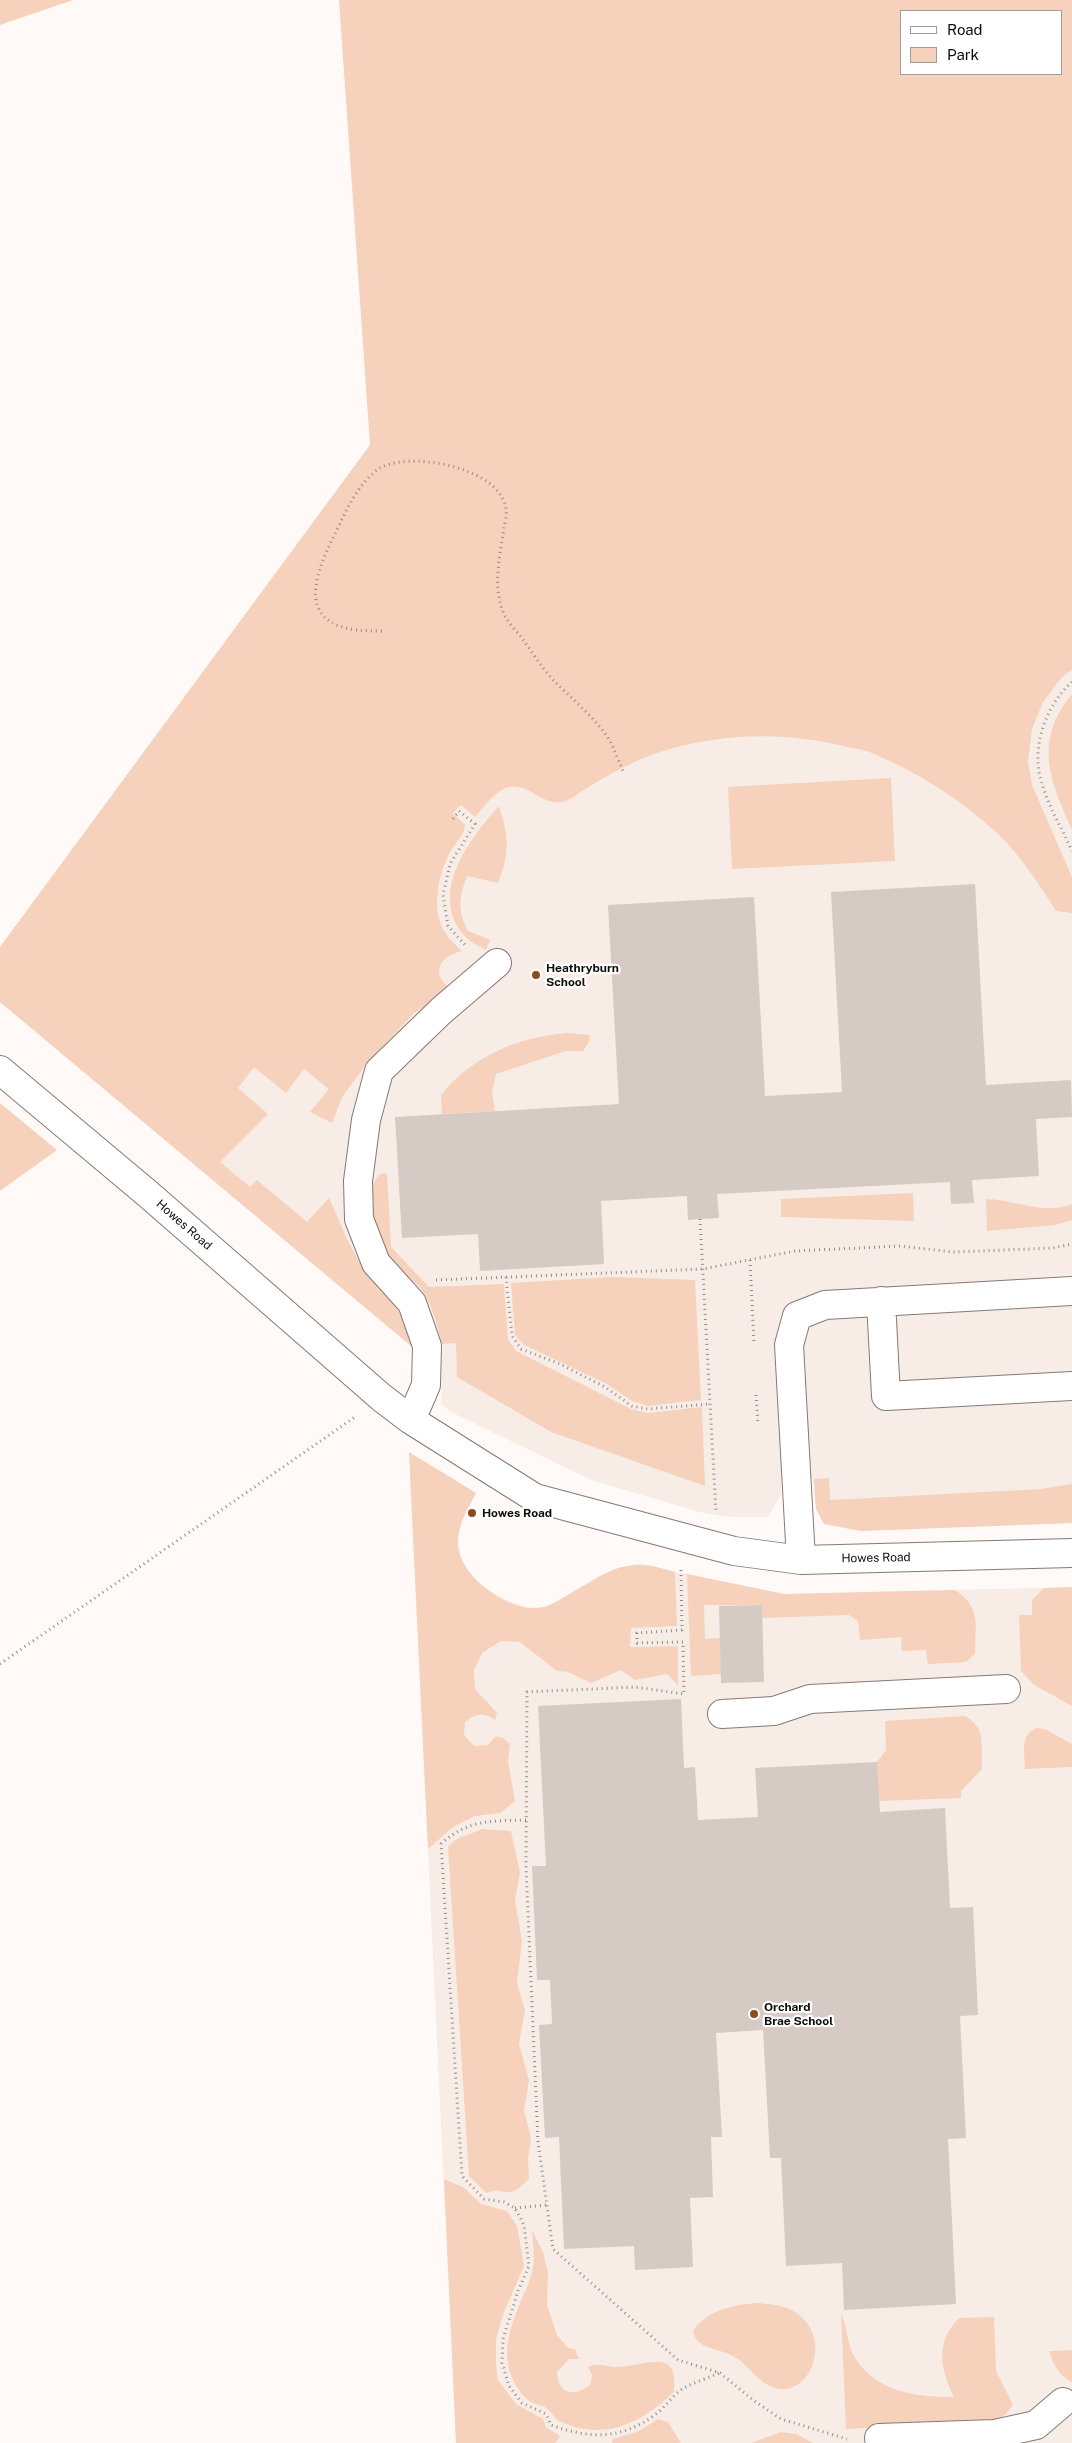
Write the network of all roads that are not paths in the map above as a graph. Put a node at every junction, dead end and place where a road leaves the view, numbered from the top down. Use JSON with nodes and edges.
{"nodes":[{"id":1,"x":497,"y":964,"type":"road end"},
{"id":2,"x":0,"y":1070,"type":"edge"},
{"id":3,"x":1072,"y":1291,"type":"edge"},
{"id":4,"x":881,"y":1301,"type":"junction"},
{"id":5,"x":1072,"y":1386,"type":"edge"},
{"id":6,"x":411,"y":1420,"type":"junction"},
{"id":7,"x":1072,"y":1553,"type":"edge"},
{"id":8,"x":801,"y":1560,"type":"junction"},
{"id":9,"x":1006,"y":1689,"type":"dead end"},
{"id":10,"x":722,"y":1714,"type":"dead end"},
{"id":11,"x":1063,"y":2402,"type":"dead end"},
{"id":12,"x":879,"y":2438,"type":"road end"}],
"edges":[{"from":1,"to":6,"type":"street"},
{"from":2,"to":6,"type":"street","name":"Howes Road"},
{"from":3,"to":4,"type":"street"},
{"from":4,"to":5,"type":"street"},
{"from":4,"to":8,"type":"street"},
{"from":6,"to":8,"type":"street","name":"Howes Road"},
{"from":7,"to":8,"type":"street","name":"Howes Road"},
{"from":9,"to":10,"type":"street"},
{"from":11,"to":12,"type":"street"}]}
